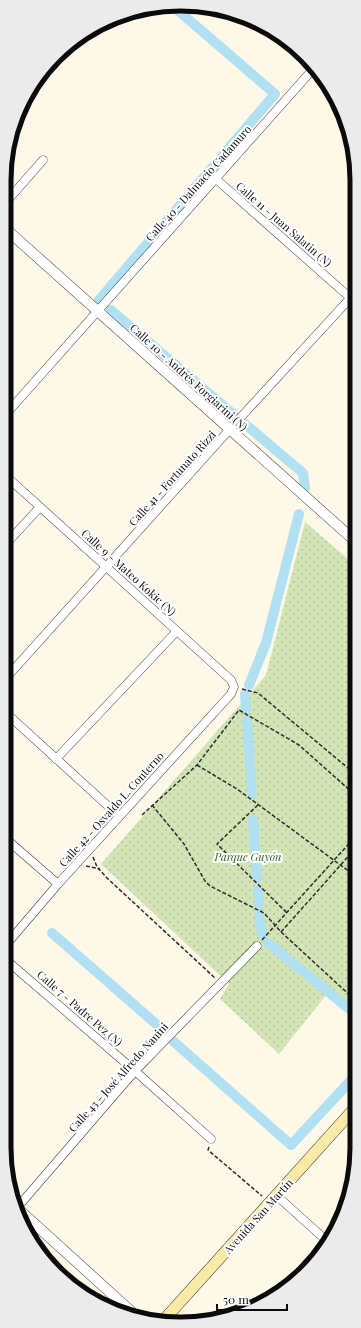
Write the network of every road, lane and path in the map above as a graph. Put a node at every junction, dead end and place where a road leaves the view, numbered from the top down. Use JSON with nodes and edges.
{"nodes":[{"id":1,"x":311,"y":72,"type":"edge"},
{"id":2,"x":43,"y":160,"type":"dead end"},
{"id":3,"x":216,"y":179,"type":"junction"},
{"id":4,"x":11,"y":196,"type":"edge"},
{"id":5,"x":11,"y":234,"type":"edge"},
{"id":6,"x":350,"y":295,"type":"edge"},
{"id":7,"x":350,"y":302,"type":"edge"},
{"id":8,"x":99,"y":312,"type":"junction"},
{"id":9,"x":11,"y":409,"type":"edge"},
{"id":10,"x":230,"y":429,"type":"junction"},
{"id":11,"x":11,"y":481,"type":"edge"},
{"id":12,"x":40,"y":507,"type":"junction"},
{"id":13,"x":350,"y":537,"type":"edge"},
{"id":14,"x":11,"y":539,"type":"edge"},
{"id":15,"x":107,"y":567,"type":"junction"},
{"id":16,"x":177,"y":631,"type":"junction"},
{"id":17,"x":11,"y":673,"type":"edge"},
{"id":18,"x":234,"y":687,"type":"junction"},
{"id":19,"x":11,"y":717,"type":"edge"},
{"id":20,"x":56,"y":759,"type":"junction"},
{"id":21,"x":197,"y":765,"type":"junction"},
{"id":22,"x":350,"y":770,"type":"edge"},
{"id":23,"x":350,"y":791,"type":"edge"},
{"id":24,"x":152,"y":805,"type":"junction"},
{"id":25,"x":259,"y":805,"type":"junction"},
{"id":26,"x":142,"y":815,"type":"dead end"},
{"id":27,"x":119,"y":816,"type":"junction"},
{"id":28,"x":11,"y":843,"type":"edge"},
{"id":29,"x":350,"y":843,"type":"edge"},
{"id":30,"x":92,"y":847,"type":"junction"},
{"id":31,"x":350,"y":854,"type":"edge"},
{"id":32,"x":335,"y":860,"type":"junction"},
{"id":33,"x":341,"y":864,"type":"junction"},
{"id":34,"x":75,"y":866,"type":"junction"},
{"id":35,"x":100,"y":869,"type":"junction"},
{"id":36,"x":350,"y":872,"type":"edge"},
{"id":37,"x":58,"y":884,"type":"junction"},
{"id":38,"x":287,"y":913,"type":"junction"},
{"id":39,"x":275,"y":926,"type":"junction"},
{"id":40,"x":281,"y":932,"type":"junction"},
{"id":41,"x":11,"y":939,"type":"edge"},
{"id":42,"x":257,"y":946,"type":"joint"},
{"id":43,"x":11,"y":964,"type":"edge"},
{"id":44,"x":221,"y":983,"type":"junction"},
{"id":45,"x":350,"y":995,"type":"edge"},
{"id":46,"x":135,"y":1071,"type":"junction"},
{"id":47,"x":350,"y":1114,"type":"edge"},
{"id":48,"x":211,"y":1139,"type":"joint"},
{"id":49,"x":274,"y":1199,"type":"junction"},
{"id":50,"x":20,"y":1203,"type":"edge"},
{"id":51,"x":26,"y":1217,"type":"edge"},
{"id":52,"x":323,"y":1238,"type":"edge"},
{"id":53,"x":128,"y":1308,"type":"edge"},
{"id":54,"x":167,"y":1317,"type":"edge"}],
"edges":[{"from":1,"to":3,"type":"street","name":"Calle 40 - Dalmacio Cadamuro"},
{"from":2,"to":4,"type":"street"},
{"from":3,"to":6,"type":"street","name":"Calle 11 - Juan Salatin (N)"},
{"from":3,"to":8,"type":"street","name":"Calle 40 - Dalmacio Cadamuro"},
{"from":5,"to":8,"type":"street","name":"Calle 10 - Andrés Forgiarini (N)"},
{"from":7,"to":10,"type":"street","name":"Calle 41 - Fortunato Rizzi"},
{"from":8,"to":9,"type":"street","name":"Calle 40 - Dalmacio Cadamuro"},
{"from":8,"to":10,"type":"street","name":"Calle 10 - Andrés Forgiarini (N)"},
{"from":10,"to":13,"type":"street","name":"Calle 10 - Andrés Forgiarini (N)"},
{"from":10,"to":15,"type":"street","name":"Calle 41 - Fortunato Rizzi"},
{"from":11,"to":12,"type":"street","name":"Calle 9 - Mateo Kokic (N)"},
{"from":12,"to":14,"type":"street"},
{"from":12,"to":15,"type":"street","name":"Calle 9 - Mateo Kokic (N)"},
{"from":15,"to":16,"type":"street","name":"Calle 9 - Mateo Kokic (N)"},
{"from":15,"to":17,"type":"street","name":"Calle 41 - Fortunato Rizzi"},
{"from":16,"to":18,"type":"street","name":"Calle 9 - Mateo Kokic (N)"},
{"from":16,"to":20,"type":"street"},
{"from":18,"to":22,"type":"path"},
{"from":18,"to":27,"type":"street","name":"Calle 42 - Osvaldo L. Conterno"},
{"from":19,"to":20,"type":"street"},
{"from":20,"to":27,"type":"street"},
{"from":21,"to":23,"type":"path"},
{"from":21,"to":24,"type":"path"},
{"from":21,"to":25,"type":"path"},
{"from":24,"to":26,"type":"path"},
{"from":24,"to":39,"type":"path"},
{"from":25,"to":32,"type":"path"},
{"from":25,"to":38,"type":"path"},
{"from":27,"to":30,"type":"street","name":"Calle 42 - Osvaldo L. Conterno"},
{"from":28,"to":37,"type":"street"},
{"from":29,"to":32,"type":"path"},
{"from":30,"to":34,"type":"street","name":"Calle 42 - Osvaldo L. Conterno"},
{"from":30,"to":35,"type":"path"},
{"from":31,"to":33,"type":"path"},
{"from":32,"to":33,"type":"path"},
{"from":32,"to":38,"type":"path"},
{"from":33,"to":36,"type":"path"},
{"from":33,"to":40,"type":"path"},
{"from":34,"to":35,"type":"path"},
{"from":34,"to":37,"type":"street","name":"Calle 42 - Osvaldo L. Conterno"},
{"from":35,"to":44,"type":"path"},
{"from":37,"to":41,"type":"street","name":"Calle 42 - Osvaldo L. Conterno"},
{"from":38,"to":39,"type":"path"},
{"from":39,"to":40,"type":"path"},
{"from":39,"to":42,"type":"path"},
{"from":40,"to":45,"type":"path"},
{"from":42,"to":44,"type":"street","name":"Calle 43 - José Alfredo Nanini"},
{"from":43,"to":46,"type":"street","name":"Calle 7 - Padre Pez (N)"},
{"from":44,"to":46,"type":"street","name":"Calle 43 - José Alfredo Nanini"},
{"from":46,"to":48,"type":"street","name":"Calle 7 - Padre Pez (N)"},
{"from":46,"to":50,"type":"street","name":"Calle 43 - José Alfredo Nanini"},
{"from":47,"to":49,"type":"main road","name":"Avenida San Martín"},
{"from":48,"to":49,"type":"path"},
{"from":49,"to":52,"type":"street"},
{"from":49,"to":54,"type":"main road","name":"Avenida San Martín"},
{"from":51,"to":53,"type":"street"}]}
